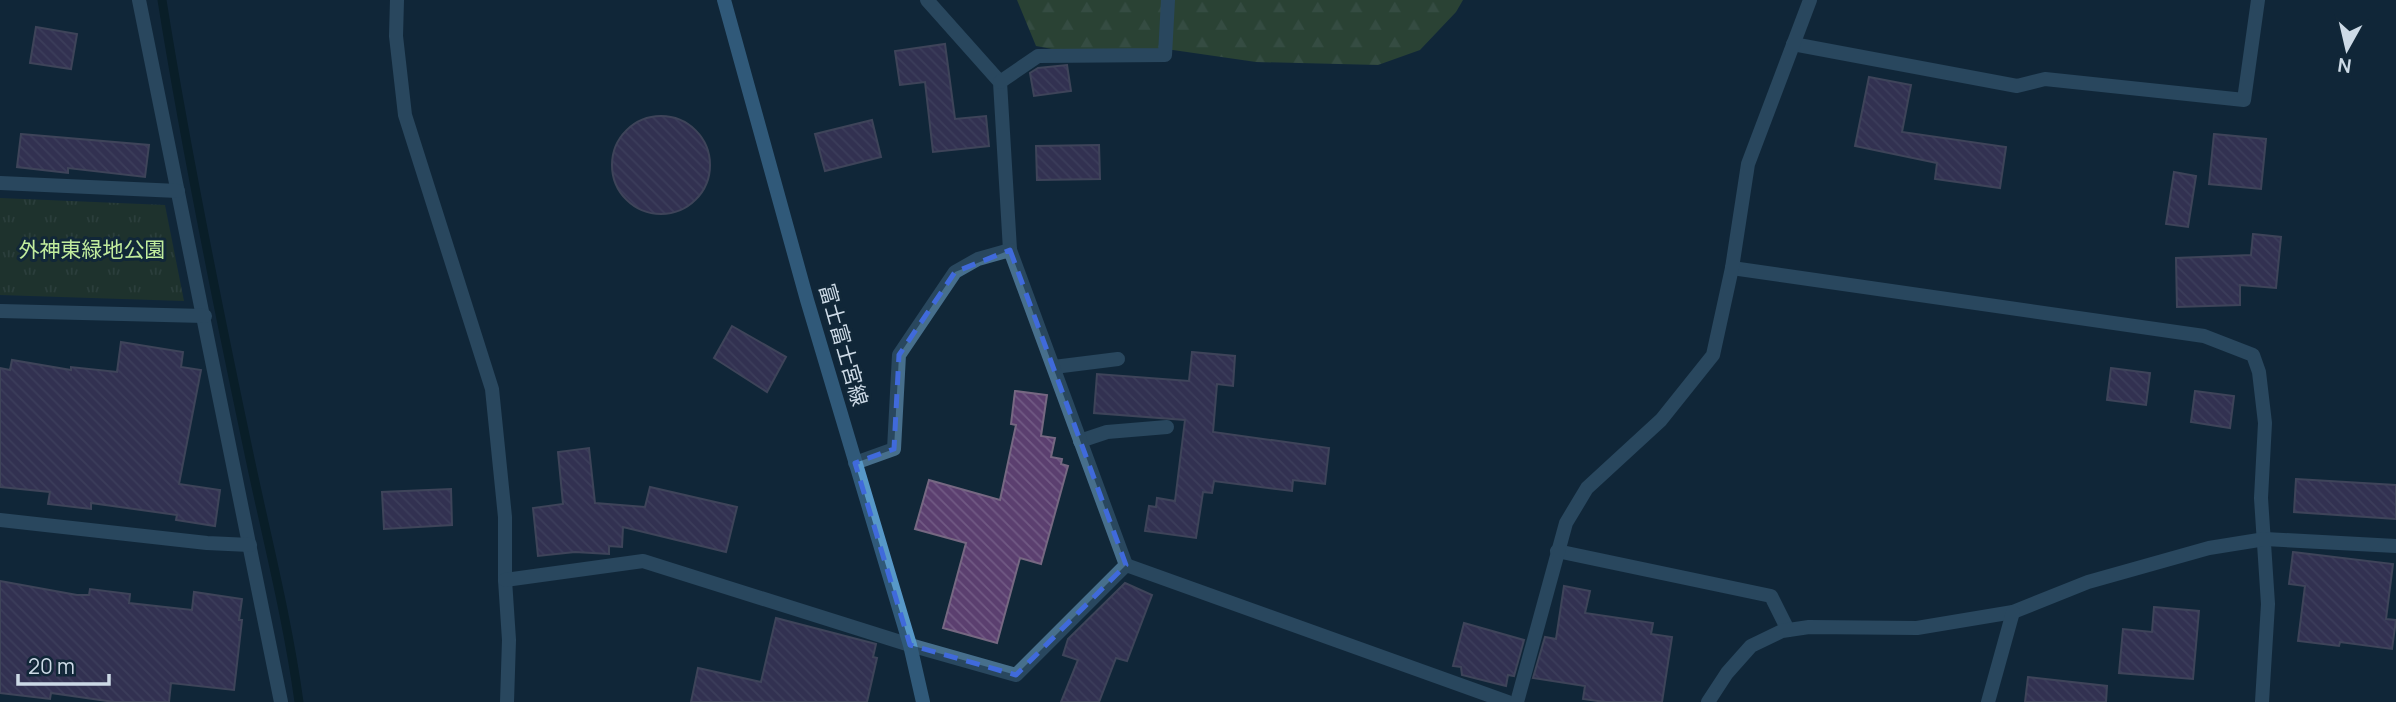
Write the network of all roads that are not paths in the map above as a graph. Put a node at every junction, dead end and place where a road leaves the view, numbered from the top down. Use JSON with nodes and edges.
{"nodes":[{"id":1,"x":139,"y":0,"type":"edge"},
{"id":2,"x":397,"y":0,"type":"edge"},
{"id":3,"x":724,"y":0,"type":"edge"},
{"id":4,"x":927,"y":0,"type":"edge"},
{"id":5,"x":1168,"y":0,"type":"edge"},
{"id":6,"x":1810,"y":0,"type":"edge"},
{"id":7,"x":2258,"y":0,"type":"edge"},
{"id":8,"x":1793,"y":44,"type":"junction"},
{"id":9,"x":1000,"y":82,"type":"junction"},
{"id":10,"x":0,"y":184,"type":"edge"},
{"id":11,"x":178,"y":191,"type":"junction"},
{"id":12,"x":1010,"y":250,"type":"junction"},
{"id":13,"x":1732,"y":268,"type":"junction"},
{"id":14,"x":0,"y":311,"type":"edge"},
{"id":15,"x":205,"y":316,"type":"junction"},
{"id":16,"x":1118,"y":359,"type":"dead end"},
{"id":17,"x":1054,"y":367,"type":"junction"},
{"id":18,"x":1167,"y":427,"type":"dead end"},
{"id":19,"x":1080,"y":441,"type":"junction"},
{"id":20,"x":855,"y":463,"type":"junction"},
{"id":21,"x":0,"y":520,"type":"edge"},
{"id":22,"x":2265,"y":539,"type":"junction"},
{"id":23,"x":250,"y":545,"type":"junction"},
{"id":24,"x":2396,"y":546,"type":"edge"},
{"id":25,"x":1557,"y":551,"type":"junction"},
{"id":26,"x":1126,"y":565,"type":"junction"},
{"id":27,"x":505,"y":580,"type":"junction"},
{"id":28,"x":2012,"y":612,"type":"junction"},
{"id":29,"x":1788,"y":630,"type":"junction"},
{"id":30,"x":910,"y":645,"type":"junction"},
{"id":31,"x":281,"y":702,"type":"edge"},
{"id":32,"x":507,"y":702,"type":"edge"},
{"id":33,"x":923,"y":702,"type":"edge"},
{"id":34,"x":1508,"y":702,"type":"edge"},
{"id":35,"x":1517,"y":702,"type":"edge"},
{"id":36,"x":1708,"y":702,"type":"edge"},
{"id":37,"x":1988,"y":702,"type":"edge"},
{"id":38,"x":2262,"y":702,"type":"edge"}],
"edges":[{"from":1,"to":11,"type":"street"},
{"from":2,"to":27,"type":"street"},
{"from":3,"to":20,"type":"main road","name":"富士富士宮線"},
{"from":4,"to":9,"type":"street"},
{"from":5,"to":9,"type":"street"},
{"from":6,"to":8,"type":"street"},
{"from":7,"to":8,"type":"street"},
{"from":8,"to":13,"type":"street"},
{"from":9,"to":12,"type":"street"},
{"from":10,"to":11,"type":"street"},
{"from":11,"to":15,"type":"street"},
{"from":12,"to":17,"type":"street"},
{"from":12,"to":20,"type":"street"},
{"from":13,"to":22,"type":"street"},
{"from":13,"to":25,"type":"street"},
{"from":14,"to":15,"type":"street"},
{"from":15,"to":23,"type":"street"},
{"from":16,"to":17,"type":"street"},
{"from":17,"to":19,"type":"street"},
{"from":18,"to":19,"type":"street"},
{"from":19,"to":26,"type":"street"},
{"from":20,"to":30,"type":"main road","name":"富士富士宮線"},
{"from":21,"to":23,"type":"street"},
{"from":22,"to":24,"type":"street"},
{"from":22,"to":28,"type":"street"},
{"from":22,"to":38,"type":"street"},
{"from":23,"to":31,"type":"street"},
{"from":25,"to":29,"type":"street"},
{"from":25,"to":35,"type":"street"},
{"from":26,"to":30,"type":"street"},
{"from":26,"to":34,"type":"street"},
{"from":27,"to":30,"type":"street"},
{"from":27,"to":32,"type":"street"},
{"from":28,"to":29,"type":"street"},
{"from":28,"to":37,"type":"street"},
{"from":29,"to":36,"type":"street"},
{"from":30,"to":33,"type":"main road","name":"富士富士宮線"}]}
